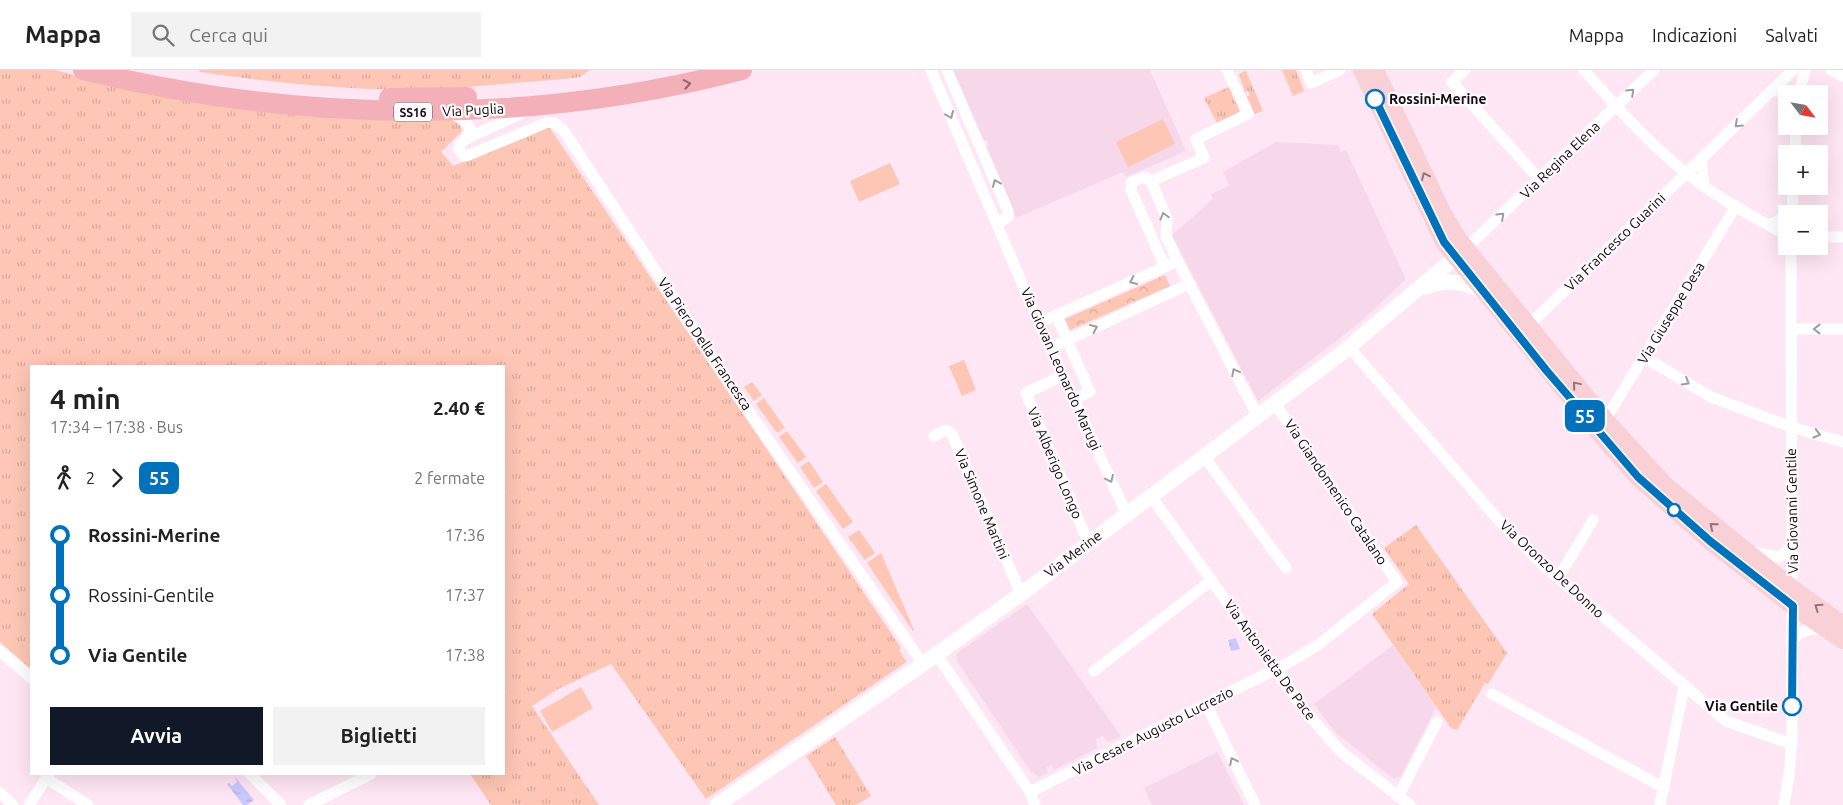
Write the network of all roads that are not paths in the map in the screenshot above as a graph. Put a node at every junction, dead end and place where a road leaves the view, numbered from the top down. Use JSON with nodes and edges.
{"nodes":[{"id":1,"x":83,"y":70,"type":"edge"},
{"id":2,"x":138,"y":70,"type":"edge"},
{"id":3,"x":685,"y":70,"type":"edge"},
{"id":4,"x":742,"y":70,"type":"edge"},
{"id":5,"x":931,"y":70,"type":"edge"},
{"id":6,"x":947,"y":70,"type":"edge"},
{"id":7,"x":1306,"y":70,"type":"edge"},
{"id":8,"x":1340,"y":70,"type":"edge"},
{"id":9,"x":1362,"y":70,"type":"edge"},
{"id":10,"x":1375,"y":70,"type":"edge"},
{"id":11,"x":1466,"y":70,"type":"edge"},
{"id":12,"x":1584,"y":70,"type":"edge"},
{"id":13,"x":1654,"y":70,"type":"edge"},
{"id":14,"x":1793,"y":70,"type":"edge"},
{"id":15,"x":1804,"y":70,"type":"edge"},
{"id":16,"x":1831,"y":70,"type":"edge"},
{"id":17,"x":1231,"y":71,"type":"edge"},
{"id":18,"x":1843,"y":76,"type":"edge"},
{"id":19,"x":1801,"y":85,"type":"edge"},
{"id":20,"x":1774,"y":90,"type":"junction"},
{"id":21,"x":1778,"y":91,"type":"edge"},
{"id":22,"x":552,"y":105,"type":"junction"},
{"id":23,"x":1616,"y":106,"type":"junction"},
{"id":24,"x":424,"y":112,"type":"junction"},
{"id":25,"x":466,"y":139,"type":"junction"},
{"id":26,"x":979,"y":145,"type":"junction"},
{"id":27,"x":965,"y":150,"type":"junction"},
{"id":28,"x":1702,"y":158,"type":"junction"},
{"id":29,"x":1686,"y":173,"type":"junction"},
{"id":30,"x":1539,"y":180,"type":"junction"},
{"id":31,"x":1151,"y":181,"type":"junction"},
{"id":32,"x":1704,"y":186,"type":"junction"},
{"id":33,"x":1736,"y":206,"type":"junction"},
{"id":34,"x":1778,"y":220,"type":"edge"},
{"id":35,"x":997,"y":224,"type":"junction"},
{"id":36,"x":1769,"y":225,"type":"junction"},
{"id":37,"x":1778,"y":230,"type":"edge"},
{"id":38,"x":1828,"y":237,"type":"edge"},
{"id":39,"x":1843,"y":237,"type":"edge"},
{"id":40,"x":1460,"y":253,"type":"junction"},
{"id":41,"x":1791,"y":255,"type":"edge"},
{"id":42,"x":1178,"y":262,"type":"junction"},
{"id":43,"x":1165,"y":267,"type":"junction"},
{"id":44,"x":1189,"y":284,"type":"junction"},
{"id":45,"x":1420,"y":289,"type":"junction"},
{"id":46,"x":1482,"y":291,"type":"junction"},
{"id":47,"x":1056,"y":315,"type":"junction"},
{"id":48,"x":1039,"y":323,"type":"junction"},
{"id":49,"x":1528,"y":326,"type":"junction"},
{"id":50,"x":1791,"y":329,"type":"junction"},
{"id":51,"x":1843,"y":329,"type":"edge"},
{"id":52,"x":1067,"y":340,"type":"junction"},
{"id":53,"x":1348,"y":347,"type":"junction"},
{"id":54,"x":1050,"y":348,"type":"junction"},
{"id":55,"x":1644,"y":357,"type":"junction"},
{"id":56,"x":1062,"y":376,"type":"junction"},
{"id":57,"x":1074,"y":399,"type":"junction"},
{"id":58,"x":1274,"y":402,"type":"junction"},
{"id":59,"x":1257,"y":415,"type":"junction"},
{"id":60,"x":1605,"y":420,"type":"junction"},
{"id":61,"x":1791,"y":427,"type":"junction"},
{"id":62,"x":934,"y":436,"type":"dead end"},
{"id":63,"x":1843,"y":442,"type":"edge"},
{"id":64,"x":1203,"y":455,"type":"junction"},
{"id":65,"x":1150,"y":495,"type":"junction"},
{"id":66,"x":1126,"y":513,"type":"junction"},
{"id":67,"x":1594,"y":520,"type":"dead end"},
{"id":68,"x":1088,"y":542,"type":"junction"},
{"id":69,"x":1792,"y":544,"type":"junction"},
{"id":70,"x":1742,"y":549,"type":"junction"},
{"id":71,"x":1286,"y":568,"type":"dead end"},
{"id":72,"x":1558,"y":578,"type":"junction"},
{"id":73,"x":1212,"y":580,"type":"junction"},
{"id":74,"x":1397,"y":582,"type":"joint"},
{"id":75,"x":1020,"y":594,"type":"junction"},
{"id":76,"x":1793,"y":597,"type":"junction"},
{"id":77,"x":1839,"y":632,"type":"edge"},
{"id":78,"x":1791,"y":643,"type":"junction"},
{"id":79,"x":0,"y":651,"type":"edge"},
{"id":80,"x":937,"y":655,"type":"junction"},
{"id":81,"x":923,"y":664,"type":"junction"},
{"id":82,"x":1275,"y":669,"type":"junction"},
{"id":83,"x":1094,"y":671,"type":"dead end"},
{"id":84,"x":30,"y":677,"type":"edge"},
{"id":85,"x":1684,"y":687,"type":"junction"},
{"id":86,"x":1492,"y":694,"type":"dead end"},
{"id":87,"x":1206,"y":704,"type":"junction"},
{"id":88,"x":1437,"y":722,"type":"dead end"},
{"id":89,"x":1792,"y":744,"type":"junction"},
{"id":90,"x":251,"y":775,"type":"edge"},
{"id":91,"x":369,"y":775,"type":"edge"},
{"id":92,"x":47,"y":776,"type":"edge"},
{"id":93,"x":1664,"y":788,"type":"junction"},
{"id":94,"x":1030,"y":792,"type":"junction"},
{"id":95,"x":0,"y":793,"type":"edge"},
{"id":96,"x":1402,"y":802,"type":"edge"},
{"id":97,"x":14,"y":805,"type":"edge"},
{"id":98,"x":29,"y":805,"type":"edge"},
{"id":99,"x":88,"y":805,"type":"edge"},
{"id":100,"x":281,"y":805,"type":"edge"},
{"id":101,"x":309,"y":805,"type":"edge"},
{"id":102,"x":717,"y":805,"type":"edge"},
{"id":103,"x":1035,"y":805,"type":"edge"},
{"id":104,"x":1255,"y":805,"type":"edge"},
{"id":105,"x":1660,"y":805,"type":"edge"},
{"id":106,"x":1784,"y":805,"type":"edge"}],
"edges":[{"from":1,"to":24,"type":"highway","name":"Via Puglia","number":"SS16"},
{"from":2,"to":3,"type":"highway","name":"Via Puglia","number":"SS16"},
{"from":22,"to":4,"type":"highway","name":"Via Puglia","number":"SS16","one_way":true},
{"from":5,"to":27,"type":"street","name":"Via Giovan Leonardo Marugi","one_way":true},
{"from":6,"to":26,"type":"street"},
{"from":7,"to":8,"type":"street"},
{"from":9,"to":40,"type":"main road"},
{"from":40,"to":10,"type":"main road","one_way":true},
{"from":11,"to":30,"type":"street"},
{"from":12,"to":23,"type":"street"},
{"from":23,"to":13,"type":"street","name":"Via Regina Elena","one_way":true},
{"from":14,"to":20,"type":"street","name":"Via Francesco Guarini"},
{"from":15,"to":19,"type":"street"},
{"from":16,"to":18,"type":"street"},
{"from":17,"to":31,"type":"street"},
{"from":20,"to":21,"type":"street"},
{"from":20,"to":28,"type":"street","name":"Via Francesco Guarini","one_way":true},
{"from":22,"to":24,"type":"highway","name":"Via Puglia","number":"SS16"},
{"from":22,"to":25,"type":"street"},
{"from":23,"to":29,"type":"street"},
{"from":23,"to":30,"type":"street","name":"Via Regina Elena"},
{"from":24,"to":25,"type":"street","name":"Via Piero Della Francesca"},
{"from":25,"to":81,"type":"street","name":"Via Piero Della Francesca"},
{"from":26,"to":27,"type":"street"},
{"from":35,"to":26,"type":"street","one_way":true},
{"from":27,"to":35,"type":"street","name":"Via Giovan Leonardo Marugi"},
{"from":28,"to":29,"type":"street","name":"Via Francesco Guarini"},
{"from":28,"to":32,"type":"street"},
{"from":29,"to":32,"type":"street"},
{"from":29,"to":49,"type":"street","name":"Via Francesco Guarini"},
{"from":40,"to":30,"type":"street","name":"Via Regina Elena","one_way":true},
{"from":42,"to":31,"type":"street","one_way":true},
{"from":31,"to":43,"type":"street"},
{"from":32,"to":33,"type":"street"},
{"from":33,"to":36,"type":"street"},
{"from":33,"to":55,"type":"street","name":"Via Giuseppe Desa"},
{"from":34,"to":36,"type":"street"},
{"from":35,"to":48,"type":"street","name":"Via Giovan Leonardo Marugi"},
{"from":36,"to":37,"type":"street"},
{"from":38,"to":39,"type":"street"},
{"from":40,"to":45,"type":"main road","name":"Via Merine"},
{"from":40,"to":46,"type":"main road"},
{"from":40,"to":49,"type":"main road"},
{"from":41,"to":50,"type":"street","name":"Via Giovanni Gentile"},
{"from":42,"to":43,"type":"street"},
{"from":42,"to":44,"type":"street"},
{"from":43,"to":47,"type":"street","one_way":true},
{"from":52,"to":44,"type":"street","one_way":true},
{"from":59,"to":44,"type":"street","one_way":true},
{"from":45,"to":46,"type":"main road","name":"Via Merine"},
{"from":45,"to":53,"type":"main road","name":"Via Merine"},
{"from":46,"to":76,"type":"main road"},
{"from":47,"to":48,"type":"street"},
{"from":47,"to":52,"type":"street"},
{"from":48,"to":54,"type":"street","name":"Via Giovan Leonardo Marugi"},
{"from":60,"to":49,"type":"main road","one_way":true},
{"from":51,"to":50,"type":"street","one_way":true},
{"from":50,"to":61,"type":"street","name":"Via Giovanni Gentile"},
{"from":52,"to":54,"type":"street"},
{"from":52,"to":57,"type":"street"},
{"from":53,"to":58,"type":"main road","name":"Via Merine"},
{"from":53,"to":72,"type":"street","name":"Via Oronzo De Donno"},
{"from":54,"to":56,"type":"street","name":"Via Giovan Leonardo Marugi"},
{"from":55,"to":60,"type":"street","name":"Via Giuseppe Desa"},
{"from":55,"to":61,"type":"street","one_way":true},
{"from":56,"to":57,"type":"street","name":"Via Giovan Leonardo Marugi"},
{"from":56,"to":68,"type":"street","name":"Via Alberigo Longo"},
{"from":57,"to":66,"type":"street","name":"Via Giovan Leonardo Marugi","one_way":true},
{"from":58,"to":59,"type":"main road","name":"Via Merine"},
{"from":58,"to":74,"type":"street","name":"Via Giandomenico Catalano"},
{"from":59,"to":64,"type":"main road","name":"Via Merine"},
{"from":70,"to":60,"type":"main road","one_way":true},
{"from":61,"to":63,"type":"street","one_way":true},
{"from":61,"to":69,"type":"street","name":"Via Giovanni Gentile"},
{"from":62,"to":75,"type":"street","name":"Via Simone Martini"},
{"from":64,"to":65,"type":"main road","name":"Via Merine"},
{"from":64,"to":71,"type":"street"},
{"from":65,"to":66,"type":"main road","name":"Via Merine"},
{"from":65,"to":73,"type":"street","name":"Via Antonietta De Pace"},
{"from":66,"to":68,"type":"main road","name":"Via Merine"},
{"from":67,"to":72,"type":"street"},
{"from":68,"to":75,"type":"main road","name":"Via Merine"},
{"from":69,"to":70,"type":"street"},
{"from":69,"to":76,"type":"street","name":"Via Giovanni Gentile"},
{"from":70,"to":76,"type":"main road"},
{"from":72,"to":85,"type":"street","name":"Via Oronzo De Donno"},
{"from":73,"to":82,"type":"street","name":"Via Antonietta De Pace"},
{"from":73,"to":83,"type":"street"},
{"from":74,"to":82,"type":"street","name":"Via Cesare Augusto Lucrezio"},
{"from":75,"to":80,"type":"main road","name":"Via Merine"},
{"from":76,"to":77,"type":"main road"},
{"from":76,"to":78,"type":"street","name":"Via Giovanni Gentile"},
{"from":77,"to":78,"type":"street"},
{"from":78,"to":89,"type":"street","name":"Via Giovanni Gentile"},
{"from":79,"to":84,"type":"street"},
{"from":80,"to":81,"type":"main road","name":"Via Merine"},
{"from":80,"to":94,"type":"street"},
{"from":81,"to":102,"type":"main road","name":"Via Merine"},
{"from":82,"to":87,"type":"street","name":"Via Cesare Augusto Lucrezio"},
{"from":82,"to":96,"type":"street","name":"Via Antonietta De Pace"},
{"from":85,"to":89,"type":"street","name":"Via Oronzo De Donno"},
{"from":85,"to":93,"type":"street"},
{"from":86,"to":93,"type":"street"},
{"from":87,"to":94,"type":"street","name":"Via Cesare Augusto Lucrezio"},
{"from":104,"to":87,"type":"street","one_way":true},
{"from":88,"to":96,"type":"street"},
{"from":89,"to":106,"type":"street","name":"Via Giovanni Gentile"},
{"from":90,"to":100,"type":"street"},
{"from":91,"to":101,"type":"street"},
{"from":92,"to":98,"type":"street"},
{"from":92,"to":99,"type":"street"},
{"from":93,"to":105,"type":"street"},
{"from":94,"to":103,"type":"street"},
{"from":95,"to":97,"type":"street"}]}
